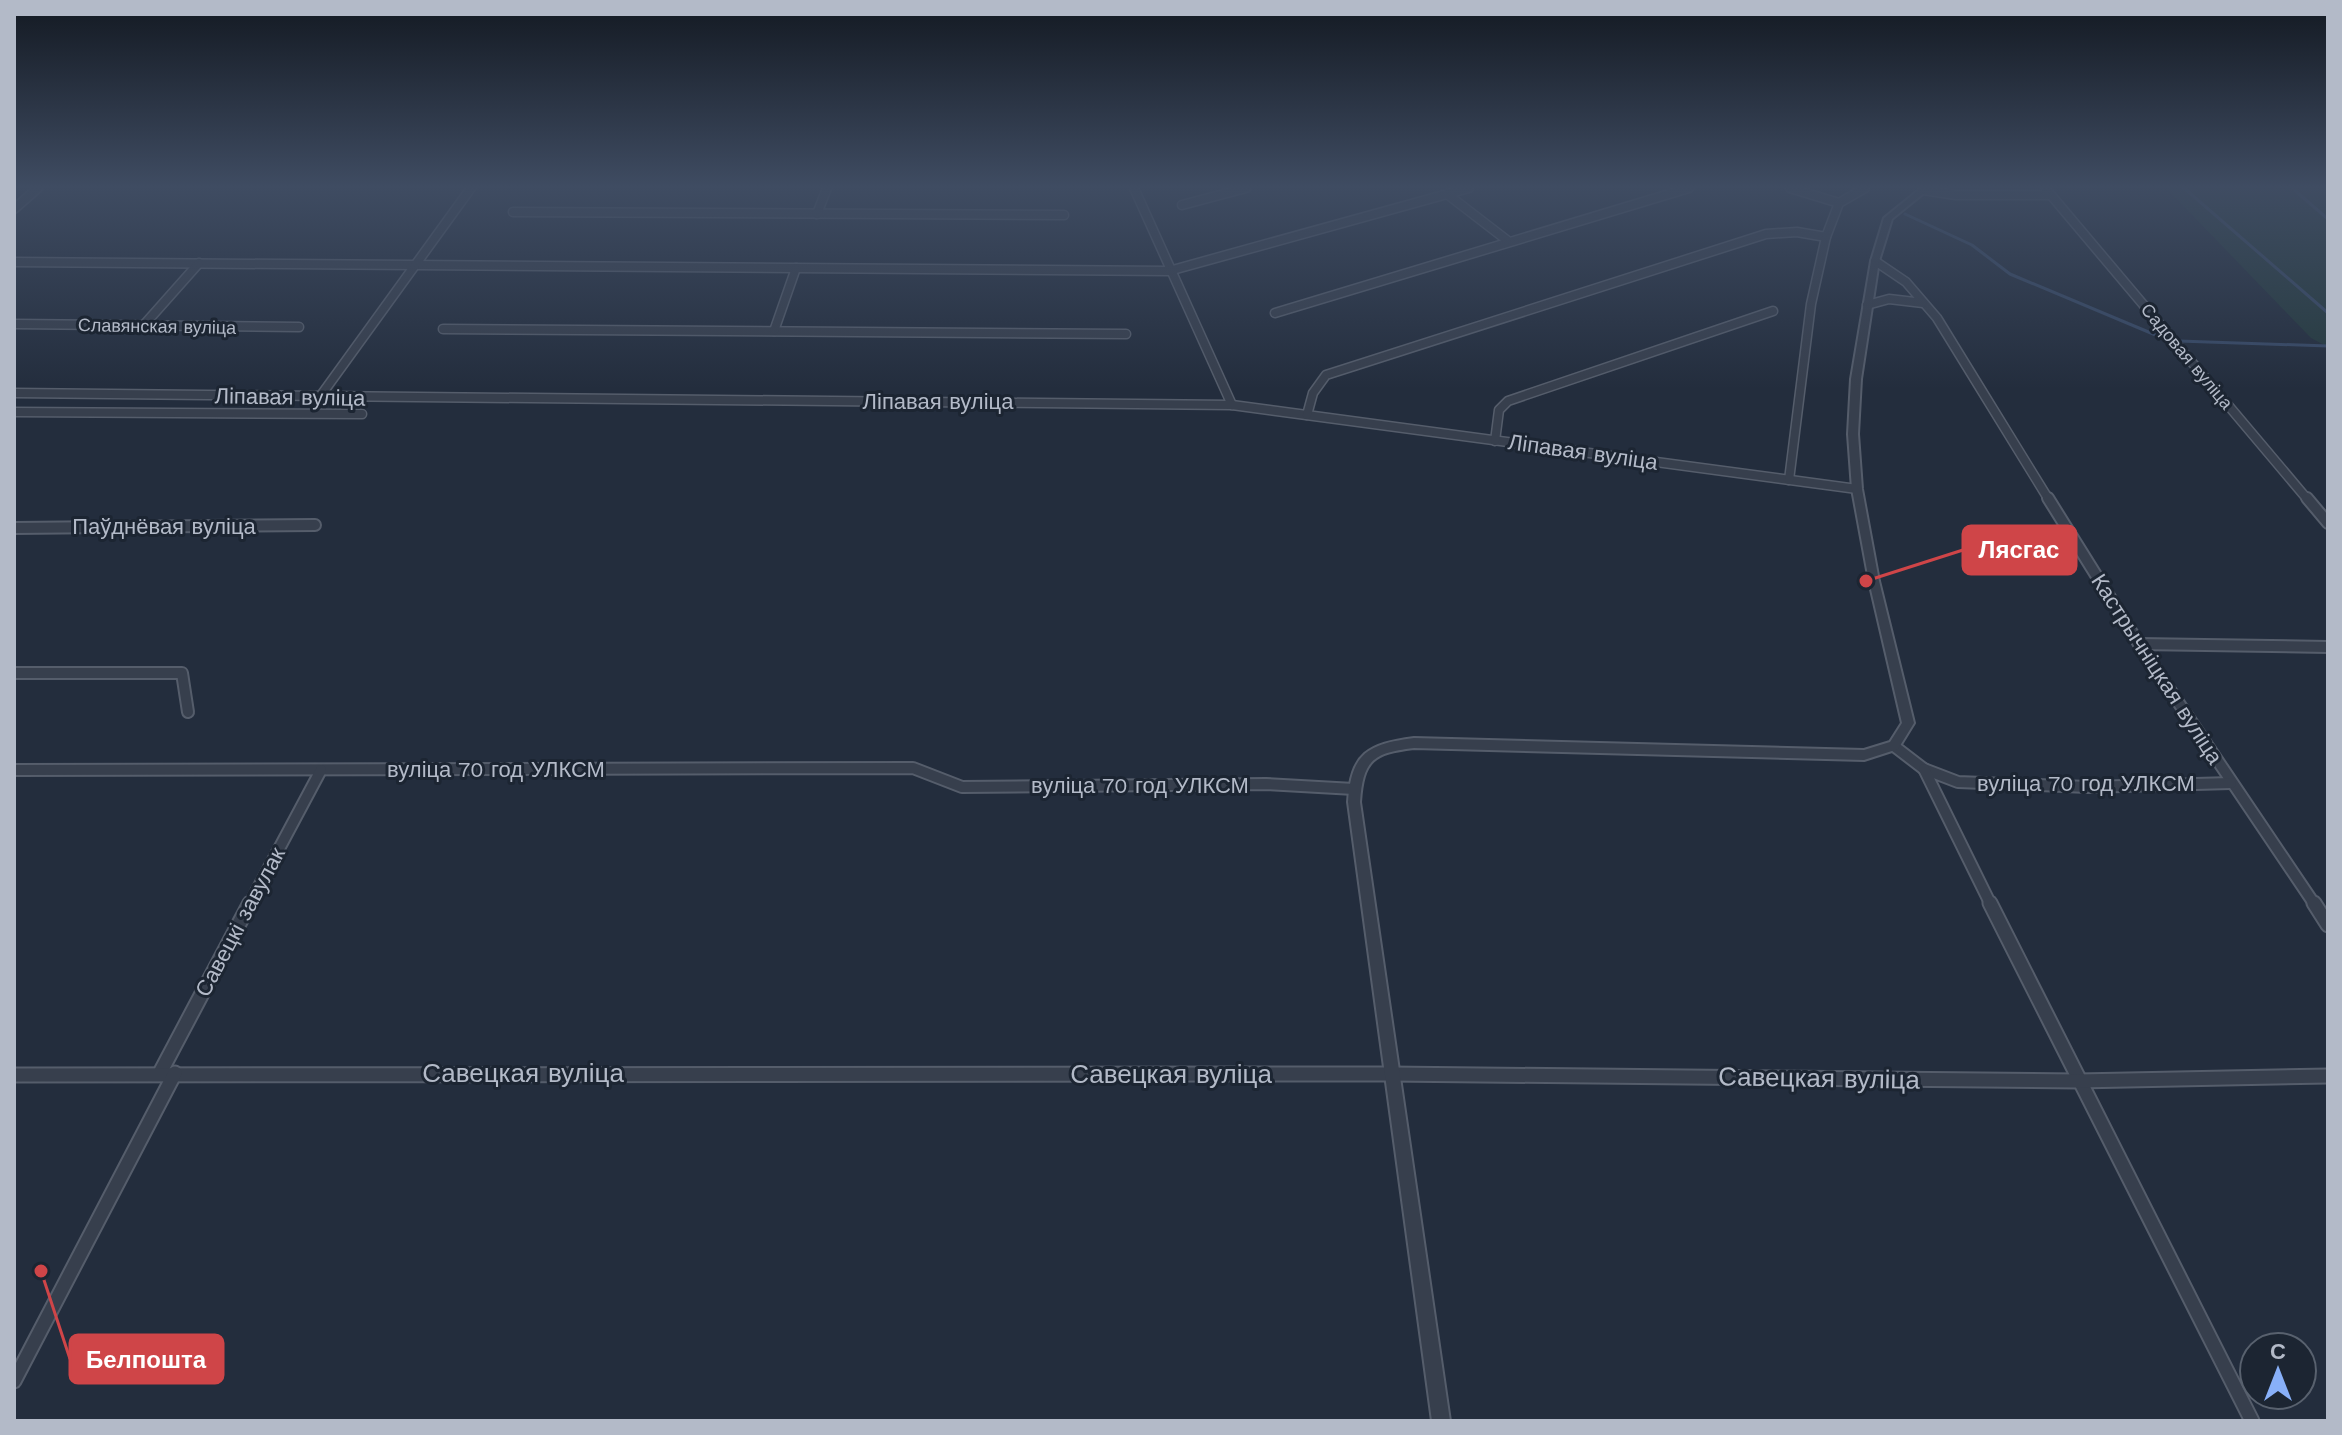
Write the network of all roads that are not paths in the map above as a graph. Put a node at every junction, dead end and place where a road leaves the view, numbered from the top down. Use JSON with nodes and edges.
{"nodes":[{"id":1,"x":423,"y":255,"type":"edge"},
{"id":2,"x":1162,"y":255,"type":"edge"},
{"id":3,"x":1227,"y":255,"type":"edge"},
{"id":4,"x":1463,"y":255,"type":"edge"},
{"id":5,"x":1701,"y":255,"type":"edge"},
{"id":6,"x":1822,"y":255,"type":"edge"},
{"id":7,"x":1877,"y":255,"type":"edge"},
{"id":8,"x":2102,"y":255,"type":"edge"},
{"id":9,"x":1875,"y":261,"type":"junction"},
{"id":10,"x":14,"y":262,"type":"edge"},
{"id":11,"x":199,"y":263,"type":"junction"},
{"id":12,"x":415,"y":266,"type":"junction"},
{"id":13,"x":796,"y":268,"type":"junction"},
{"id":14,"x":1169,"y":271,"type":"junction"},
{"id":15,"x":1925,"y":304,"type":"junction"},
{"id":16,"x":1867,"y":305,"type":"junction"},
{"id":17,"x":1773,"y":311,"type":"dead end"},
{"id":18,"x":1275,"y":313,"type":"dead end"},
{"id":19,"x":14,"y":324,"type":"edge"},
{"id":20,"x":143,"y":326,"type":"junction"},
{"id":21,"x":299,"y":327,"type":"dead end"},
{"id":22,"x":443,"y":329,"type":"dead end"},
{"id":23,"x":774,"y":331,"type":"junction"},
{"id":24,"x":1126,"y":334,"type":"dead end"},
{"id":25,"x":14,"y":393,"type":"edge"},
{"id":26,"x":319,"y":398,"type":"junction"},
{"id":27,"x":1232,"y":405,"type":"junction"},
{"id":28,"x":14,"y":412,"type":"edge"},
{"id":29,"x":362,"y":414,"type":"dead end"},
{"id":30,"x":1307,"y":415,"type":"junction"},
{"id":31,"x":1495,"y":441,"type":"junction"},
{"id":32,"x":1789,"y":480,"type":"junction"},
{"id":33,"x":1857,"y":489,"type":"junction"},
{"id":34,"x":2328,"y":523,"type":"edge"},
{"id":35,"x":315,"y":525,"type":"dead end"},
{"id":36,"x":14,"y":528,"type":"edge"},
{"id":37,"x":2139,"y":644,"type":"junction"},
{"id":38,"x":2328,"y":647,"type":"edge"},
{"id":39,"x":14,"y":673,"type":"edge"},
{"id":40,"x":188,"y":712,"type":"dead end"},
{"id":41,"x":1894,"y":746,"type":"junction"},
{"id":42,"x":1924,"y":769,"type":"junction"},
{"id":43,"x":14,"y":770,"type":"edge"},
{"id":44,"x":321,"y":770,"type":"junction"},
{"id":45,"x":2231,"y":783,"type":"junction"},
{"id":46,"x":1354,"y":789,"type":"junction"},
{"id":47,"x":2328,"y":925,"type":"edge"},
{"id":48,"x":168,"y":1073,"type":"junction"},
{"id":49,"x":1390,"y":1074,"type":"junction"},
{"id":50,"x":14,"y":1075,"type":"edge"},
{"id":51,"x":2328,"y":1076,"type":"edge"},
{"id":52,"x":2078,"y":1081,"type":"junction"},
{"id":53,"x":14,"y":1381,"type":"edge"},
{"id":54,"x":1441,"y":1421,"type":"edge"},
{"id":55,"x":2252,"y":1421,"type":"edge"}],
"edges":[{"from":1,"to":12,"type":"street"},
{"from":2,"to":14,"type":"street"},
{"from":3,"to":14,"type":"street"},
{"from":4,"to":18,"type":"street"},
{"from":5,"to":30,"type":"street"},
{"from":6,"to":32,"type":"street"},
{"from":7,"to":9,"type":"street"},
{"from":8,"to":34,"type":"street","name":"Садовая вуліца"},
{"from":9,"to":15,"type":"street","name":"Кастрычніцкая вуліца"},
{"from":9,"to":16,"type":"street"},
{"from":10,"to":11,"type":"street"},
{"from":11,"to":12,"type":"street"},
{"from":11,"to":20,"type":"street"},
{"from":12,"to":13,"type":"street"},
{"from":12,"to":26,"type":"street"},
{"from":13,"to":14,"type":"street"},
{"from":13,"to":23,"type":"street"},
{"from":14,"to":27,"type":"street"},
{"from":15,"to":16,"type":"street"},
{"from":15,"to":37,"type":"street","name":"Кастрычніцкая вуліца"},
{"from":16,"to":33,"type":"street"},
{"from":17,"to":31,"type":"street"},
{"from":19,"to":20,"type":"street","name":"Славянская вуліца"},
{"from":20,"to":21,"type":"street","name":"Славянская вуліца"},
{"from":22,"to":23,"type":"street"},
{"from":23,"to":24,"type":"street"},
{"from":25,"to":26,"type":"street","name":"Ліпавая вуліца"},
{"from":26,"to":27,"type":"street","name":"Ліпавая вуліца"},
{"from":27,"to":30,"type":"street","name":"Ліпавая вуліца"},
{"from":28,"to":29,"type":"street"},
{"from":30,"to":31,"type":"street","name":"Ліпавая вуліца"},
{"from":31,"to":32,"type":"street","name":"Ліпавая вуліца"},
{"from":32,"to":33,"type":"street","name":"Ліпавая вуліца"},
{"from":33,"to":41,"type":"street"},
{"from":35,"to":36,"type":"street","name":"Паўднёвая вуліца"},
{"from":37,"to":38,"type":"street"},
{"from":37,"to":45,"type":"street","name":"Кастрычніцкая вуліца"},
{"from":39,"to":40,"type":"street"},
{"from":41,"to":42,"type":"street","name":"вуліца 70 год УЛКСМ"},
{"from":41,"to":46,"type":"street"},
{"from":42,"to":45,"type":"street","name":"вуліца 70 год УЛКСМ"},
{"from":42,"to":52,"type":"street"},
{"from":43,"to":44,"type":"street","name":"вуліца 70 год УЛКСМ"},
{"from":44,"to":46,"type":"street","name":"вуліца 70 год УЛКСМ"},
{"from":44,"to":48,"type":"street","name":"Савецкі завулак"},
{"from":45,"to":47,"type":"street","name":"Кастрычніцкая вуліца"},
{"from":46,"to":49,"type":"street"},
{"from":48,"to":49,"type":"street","name":"Савецкая вуліца"},
{"from":48,"to":50,"type":"street","name":"Савецкая вуліца"},
{"from":48,"to":53,"type":"street","name":"Савецкі завулак"},
{"from":49,"to":52,"type":"street","name":"Савецкая вуліца"},
{"from":49,"to":54,"type":"street"},
{"from":51,"to":52,"type":"street","name":"Савецкая вуліца"},
{"from":52,"to":55,"type":"street"}]}
